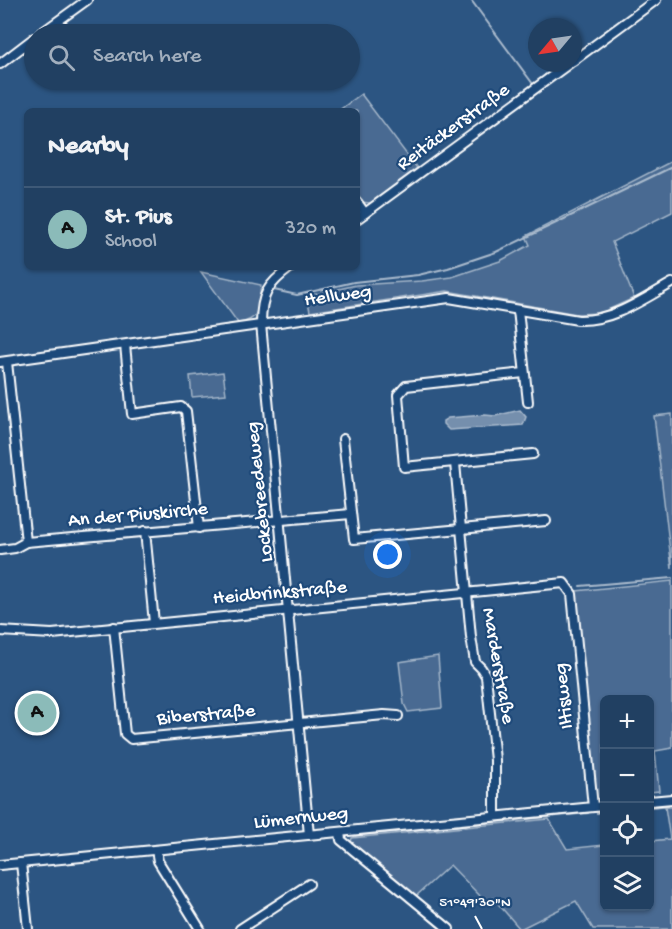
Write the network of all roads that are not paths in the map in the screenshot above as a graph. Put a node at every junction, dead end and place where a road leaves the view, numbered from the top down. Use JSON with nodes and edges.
{"nodes":[{"id":1,"x":87,"y":0,"type":"edge"},
{"id":2,"x":656,"y":0,"type":"edge"},
{"id":3,"x":54,"y":24,"type":"edge"},
{"id":4,"x":24,"y":46,"type":"edge"},
{"id":5,"x":582,"y":55,"type":"edge"},
{"id":6,"x":0,"y":64,"type":"edge"},
{"id":7,"x":558,"y":72,"type":"edge"},
{"id":8,"x":360,"y":206,"type":"edge"},
{"id":9,"x":365,"y":213,"type":"junction"},
{"id":10,"x":360,"y":217,"type":"edge"},
{"id":11,"x":287,"y":270,"type":"edge"},
{"id":12,"x":672,"y":284,"type":"edge"},
{"id":13,"x":518,"y":310,"type":"junction"},
{"id":14,"x":261,"y":324,"type":"junction"},
{"id":15,"x":125,"y":345,"type":"junction"},
{"id":16,"x":3,"y":362,"type":"edge"},
{"id":17,"x":524,"y":373,"type":"junction"},
{"id":18,"x":528,"y":402,"type":"dead end"},
{"id":19,"x":343,"y":439,"type":"dead end"},
{"id":20,"x":533,"y":454,"type":"dead end"},
{"id":21,"x":454,"y":463,"type":"junction"},
{"id":22,"x":351,"y":514,"type":"junction"},
{"id":23,"x":281,"y":521,"type":"junction"},
{"id":24,"x":546,"y":521,"type":"dead end"},
{"id":25,"x":199,"y":528,"type":"junction"},
{"id":26,"x":461,"y":528,"type":"junction"},
{"id":27,"x":145,"y":531,"type":"junction"},
{"id":28,"x":26,"y":542,"type":"junction"},
{"id":29,"x":0,"y":550,"type":"edge"},
{"id":30,"x":564,"y":584,"type":"joint"},
{"id":31,"x":468,"y":593,"type":"junction"},
{"id":32,"x":289,"y":610,"type":"junction"},
{"id":33,"x":154,"y":623,"type":"junction"},
{"id":34,"x":114,"y":627,"type":"junction"},
{"id":35,"x":0,"y":631,"type":"edge"},
{"id":36,"x":398,"y":716,"type":"dead end"},
{"id":37,"x":298,"y":724,"type":"junction"},
{"id":38,"x":672,"y":799,"type":"edge"},
{"id":39,"x":654,"y":801,"type":"edge"},
{"id":40,"x":600,"y":806,"type":"edge"},
{"id":41,"x":592,"y":807,"type":"junction"},
{"id":42,"x":495,"y":816,"type":"junction"},
{"id":43,"x":340,"y":832,"type":"junction"},
{"id":44,"x":309,"y":835,"type":"junction"},
{"id":45,"x":156,"y":850,"type":"junction"},
{"id":46,"x":21,"y":863,"type":"junction"},
{"id":47,"x":0,"y":865,"type":"edge"},
{"id":48,"x":309,"y":884,"type":"dead end"},
{"id":49,"x":28,"y":929,"type":"edge"},
{"id":50,"x":200,"y":929,"type":"edge"},
{"id":51,"x":240,"y":929,"type":"edge"},
{"id":52,"x":449,"y":929,"type":"edge"}],
"edges":[{"from":1,"to":3,"type":"street"},
{"from":2,"to":5,"type":"street","name":"Reitäckerstraße"},
{"from":4,"to":6,"type":"street"},
{"from":7,"to":9,"type":"street","name":"Reitäckerstraße"},
{"from":8,"to":9,"type":"street"},
{"from":9,"to":10,"type":"street","name":"Reitäckerstraße"},
{"from":11,"to":14,"type":"street"},
{"from":12,"to":13,"type":"street","name":"Hellweg"},
{"from":13,"to":14,"type":"street","name":"Hellweg"},
{"from":13,"to":17,"type":"street"},
{"from":14,"to":15,"type":"street","name":"Hellweg"},
{"from":14,"to":23,"type":"street","name":"Lockebreedeweg"},
{"from":15,"to":16,"type":"street","name":"Hellweg"},
{"from":15,"to":25,"type":"street"},
{"from":16,"to":28,"type":"street"},
{"from":17,"to":18,"type":"street"},
{"from":17,"to":21,"type":"street"},
{"from":19,"to":22,"type":"street"},
{"from":20,"to":21,"type":"street"},
{"from":21,"to":26,"type":"street","name":"Marderstraße"},
{"from":22,"to":23,"type":"street","name":"An der Piuskirche"},
{"from":22,"to":26,"type":"street"},
{"from":23,"to":25,"type":"street","name":"An der Piuskirche"},
{"from":23,"to":32,"type":"street","name":"Lockebreedeweg"},
{"from":24,"to":26,"type":"street"},
{"from":25,"to":27,"type":"street","name":"An der Piuskirche"},
{"from":26,"to":31,"type":"street","name":"Marderstraße"},
{"from":27,"to":28,"type":"street","name":"An der Piuskirche"},
{"from":27,"to":33,"type":"street"},
{"from":28,"to":29,"type":"street","name":"An der Piuskirche"},
{"from":30,"to":31,"type":"street","name":"Heidbrinkstraße"},
{"from":30,"to":41,"type":"street","name":"Iltisweg"},
{"from":31,"to":32,"type":"street","name":"Heidbrinkstraße"},
{"from":31,"to":42,"type":"street","name":"Marderstraße"},
{"from":32,"to":33,"type":"street","name":"Heidbrinkstraße"},
{"from":32,"to":37,"type":"street","name":"Lockebreedeweg"},
{"from":33,"to":34,"type":"street","name":"Heidbrinkstraße"},
{"from":34,"to":35,"type":"street","name":"Heidbrinkstraße"},
{"from":34,"to":37,"type":"street","name":"Biberstraße"},
{"from":36,"to":37,"type":"street","name":"Biberstraße"},
{"from":37,"to":44,"type":"street","name":"Lockebreedeweg"},
{"from":38,"to":39,"type":"street"},
{"from":40,"to":41,"type":"street","name":"Lümernweg"},
{"from":41,"to":42,"type":"street","name":"Lümernweg"},
{"from":42,"to":43,"type":"street","name":"Lümernweg"},
{"from":43,"to":44,"type":"street","name":"Lümernweg"},
{"from":43,"to":52,"type":"street"},
{"from":44,"to":45,"type":"street","name":"Lümernweg"},
{"from":45,"to":46,"type":"street","name":"Lümernweg"},
{"from":45,"to":50,"type":"street"},
{"from":46,"to":47,"type":"street","name":"Lümernweg"},
{"from":46,"to":49,"type":"street"},
{"from":48,"to":51,"type":"street"}]}
